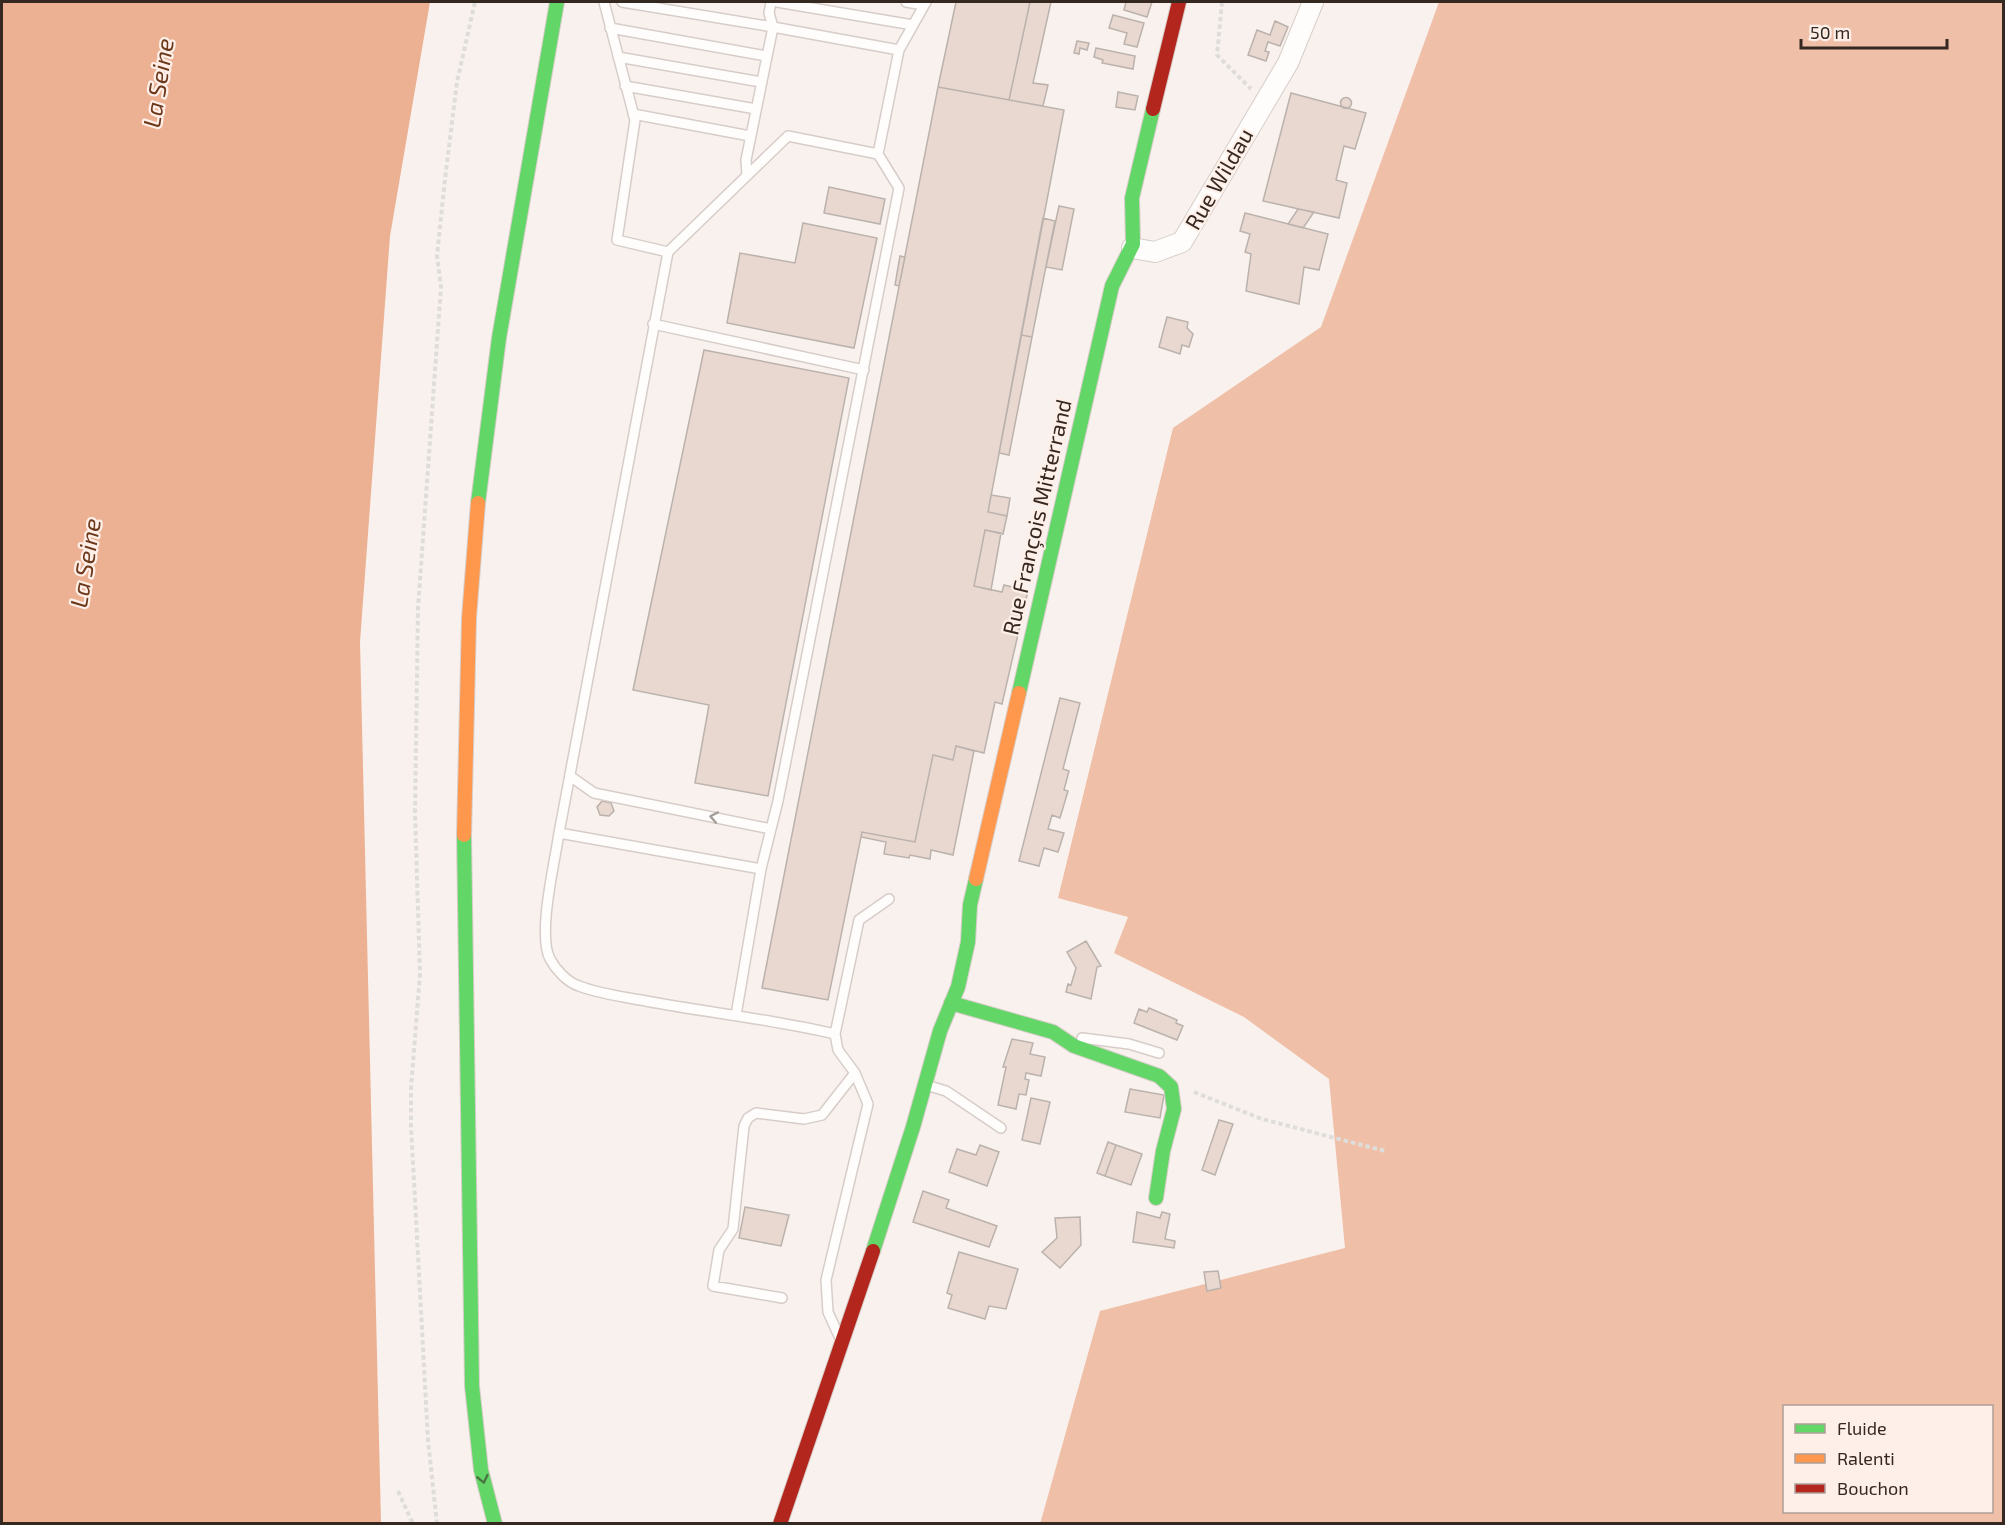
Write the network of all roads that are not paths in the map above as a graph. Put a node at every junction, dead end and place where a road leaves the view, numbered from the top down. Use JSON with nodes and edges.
{"nodes":[{"id":1,"x":557,"y":2,"type":"edge"},
{"id":2,"x":603,"y":2,"type":"edge"},
{"id":3,"x":622,"y":2,"type":"edge"},
{"id":4,"x":771,"y":2,"type":"edge"},
{"id":5,"x":777,"y":2,"type":"edge"},
{"id":6,"x":906,"y":2,"type":"edge"},
{"id":7,"x":1179,"y":2,"type":"edge"},
{"id":8,"x":1313,"y":2,"type":"edge"},
{"id":9,"x":925,"y":3,"type":"edge"},
{"id":10,"x":913,"y":25,"type":"junction"},
{"id":11,"x":773,"y":27,"type":"junction"},
{"id":12,"x":610,"y":28,"type":"junction"},
{"id":13,"x":899,"y":50,"type":"junction"},
{"id":14,"x":766,"y":56,"type":"junction"},
{"id":15,"x":618,"y":57,"type":"junction"},
{"id":16,"x":761,"y":82,"type":"junction"},
{"id":17,"x":625,"y":86,"type":"junction"},
{"id":18,"x":756,"y":109,"type":"junction"},
{"id":19,"x":633,"y":114,"type":"junction"},
{"id":20,"x":750,"y":136,"type":"junction"},
{"id":21,"x":878,"y":154,"type":"junction"},
{"id":22,"x":747,"y":175,"type":"junction"},
{"id":23,"x":1132,"y":248,"type":"junction"},
{"id":24,"x":668,"y":252,"type":"junction"},
{"id":25,"x":653,"y":324,"type":"junction"},
{"id":26,"x":864,"y":370,"type":"junction"},
{"id":27,"x":570,"y":776,"type":"junction"},
{"id":28,"x":771,"y":828,"type":"junction"},
{"id":29,"x":559,"y":833,"type":"junction"},
{"id":30,"x":761,"y":869,"type":"junction"},
{"id":31,"x":889,"y":899,"type":"dead end"},
{"id":32,"x":951,"y":1003,"type":"junction"},
{"id":33,"x":736,"y":1015,"type":"junction"},
{"id":34,"x":835,"y":1034,"type":"junction"},
{"id":35,"x":1063,"y":1039,"type":"junction"},
{"id":36,"x":1159,"y":1053,"type":"dead end"},
{"id":37,"x":855,"y":1073,"type":"junction"},
{"id":38,"x":924,"y":1085,"type":"junction"},
{"id":39,"x":1001,"y":1128,"type":"dead end"},
{"id":40,"x":1156,"y":1197,"type":"dead end"},
{"id":41,"x":782,"y":1298,"type":"dead end"},
{"id":42,"x":843,"y":1345,"type":"junction"},
{"id":43,"x":473,"y":1400,"type":"junction"},
{"id":44,"x":497,"y":1477,"type":"dead end"},
{"id":45,"x":495,"y":1524,"type":"edge"},
{"id":46,"x":780,"y":1524,"type":"edge"}],
"edges":[{"from":1,"to":43,"type":"street"},
{"from":2,"to":12,"type":"lane"},
{"from":3,"to":11,"type":"lane"},
{"from":4,"to":11,"type":"lane"},
{"from":5,"to":10,"type":"lane"},
{"from":6,"to":9,"type":"lane"},
{"from":7,"to":23,"type":"street","name":"Rue François Mitterrand"},
{"from":8,"to":23,"type":"street","name":"Rue Wildau"},
{"from":9,"to":10,"type":"lane"},
{"from":10,"to":13,"type":"lane"},
{"from":11,"to":13,"type":"lane"},
{"from":11,"to":14,"type":"lane"},
{"from":12,"to":14,"type":"lane"},
{"from":12,"to":15,"type":"lane"},
{"from":13,"to":21,"type":"lane"},
{"from":14,"to":16,"type":"lane"},
{"from":15,"to":16,"type":"lane"},
{"from":15,"to":17,"type":"lane"},
{"from":16,"to":18,"type":"lane"},
{"from":17,"to":18,"type":"lane"},
{"from":17,"to":19,"type":"lane"},
{"from":18,"to":20,"type":"lane"},
{"from":19,"to":20,"type":"lane"},
{"from":19,"to":24,"type":"lane"},
{"from":20,"to":22,"type":"lane"},
{"from":21,"to":22,"type":"lane"},
{"from":21,"to":26,"type":"lane"},
{"from":22,"to":24,"type":"lane"},
{"from":23,"to":32,"type":"street","name":"Rue François Mitterrand"},
{"from":24,"to":25,"type":"lane"},
{"from":25,"to":26,"type":"lane"},
{"from":25,"to":27,"type":"lane"},
{"from":26,"to":28,"type":"lane"},
{"from":28,"to":27,"type":"lane","one_way":true},
{"from":27,"to":29,"type":"lane"},
{"from":28,"to":30,"type":"lane"},
{"from":29,"to":30,"type":"lane"},
{"from":29,"to":33,"type":"lane"},
{"from":30,"to":33,"type":"lane"},
{"from":31,"to":34,"type":"lane"},
{"from":32,"to":35,"type":"street"},
{"from":32,"to":38,"type":"street","name":"Rue François Mitterrand"},
{"from":33,"to":34,"type":"lane"},
{"from":34,"to":37,"type":"lane"},
{"from":35,"to":36,"type":"lane"},
{"from":35,"to":40,"type":"street"},
{"from":37,"to":41,"type":"lane"},
{"from":37,"to":42,"type":"lane"},
{"from":38,"to":39,"type":"lane"},
{"from":38,"to":42,"type":"street","name":"Rue François Mitterrand"},
{"from":42,"to":46,"type":"street","name":"Rue François Mitterrand"},
{"from":43,"to":44,"type":"street"},
{"from":43,"to":45,"type":"street","one_way":true}]}
